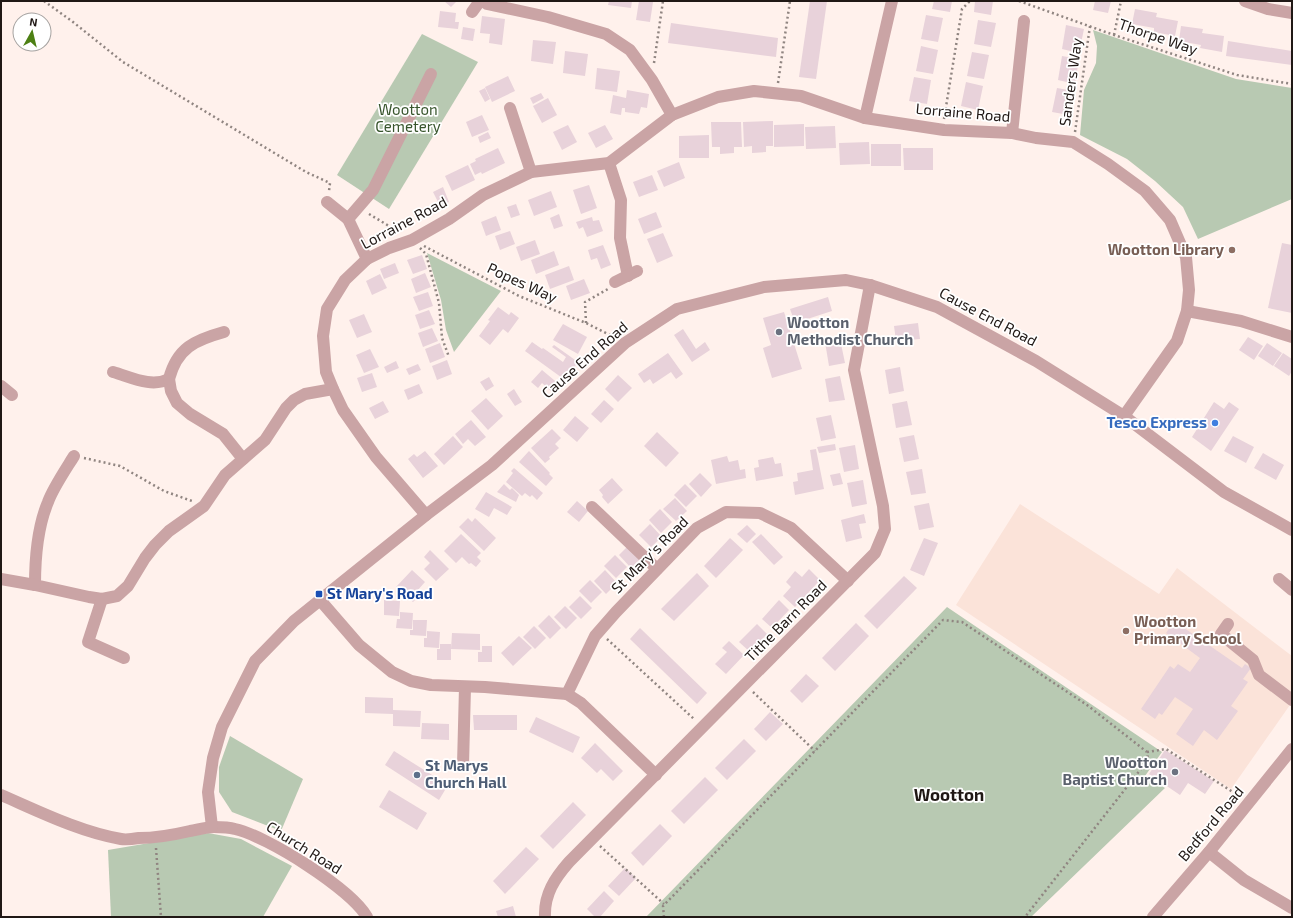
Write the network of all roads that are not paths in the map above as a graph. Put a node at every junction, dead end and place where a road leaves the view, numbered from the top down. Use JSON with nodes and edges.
{"nodes":[{"id":1,"x":481,"y":1,"type":"edge"},
{"id":2,"x":892,"y":1,"type":"edge"},
{"id":3,"x":1245,"y":1,"type":"edge"},
{"id":4,"x":472,"y":12,"type":"dead end"},
{"id":5,"x":1292,"y":13,"type":"edge"},
{"id":6,"x":1024,"y":21,"type":"dead end"},
{"id":7,"x":431,"y":74,"type":"dead end"},
{"id":8,"x":510,"y":108,"type":"dead end"},
{"id":9,"x":672,"y":115,"type":"junction"},
{"id":10,"x":865,"y":118,"type":"junction"},
{"id":11,"x":1012,"y":133,"type":"junction"},
{"id":12,"x":609,"y":163,"type":"junction"},
{"id":13,"x":531,"y":172,"type":"junction"},
{"id":14,"x":328,"y":202,"type":"road end"},
{"id":15,"x":348,"y":219,"type":"junction"},
{"id":16,"x":367,"y":259,"type":"junction"},
{"id":17,"x":615,"y":282,"type":"road end"},
{"id":18,"x":870,"y":285,"type":"junction"},
{"id":19,"x":1187,"y":311,"type":"junction"},
{"id":20,"x":224,"y":332,"type":"dead end"},
{"id":21,"x":1292,"y":337,"type":"edge"},
{"id":22,"x":113,"y":372,"type":"dead end"},
{"id":23,"x":169,"y":379,"type":"junction"},
{"id":24,"x":1,"y":386,"type":"edge"},
{"id":25,"x":333,"y":389,"type":"junction"},
{"id":26,"x":12,"y":395,"type":"dead end"},
{"id":27,"x":1124,"y":416,"type":"junction"},
{"id":28,"x":74,"y":456,"type":"road end"},
{"id":29,"x":244,"y":459,"type":"junction"},
{"id":30,"x":592,"y":507,"type":"dead end"},
{"id":31,"x":426,"y":515,"type":"junction"},
{"id":32,"x":1292,"y":530,"type":"edge"},
{"id":33,"x":657,"y":569,"type":"junction"},
{"id":34,"x":1279,"y":579,"type":"dead end"},
{"id":35,"x":6,"y":580,"type":"edge"},
{"id":36,"x":848,"y":581,"type":"junction"},
{"id":37,"x":35,"y":585,"type":"junction"},
{"id":38,"x":1292,"y":590,"type":"edge"},
{"id":39,"x":102,"y":599,"type":"junction"},
{"id":40,"x":320,"y":600,"type":"junction"},
{"id":41,"x":1228,"y":624,"type":"dead end"},
{"id":42,"x":124,"y":658,"type":"dead end"},
{"id":43,"x":466,"y":686,"type":"junction"},
{"id":44,"x":567,"y":694,"type":"junction"},
{"id":45,"x":1292,"y":700,"type":"edge"},
{"id":46,"x":1292,"y":749,"type":"edge"},
{"id":47,"x":463,"y":765,"type":"dead end"},
{"id":48,"x":656,"y":774,"type":"junction"},
{"id":49,"x":1,"y":795,"type":"edge"},
{"id":50,"x":212,"y":827,"type":"junction"},
{"id":51,"x":1209,"y":852,"type":"junction"},
{"id":52,"x":1292,"y":908,"type":"edge"},
{"id":53,"x":368,"y":917,"type":"edge"},
{"id":54,"x":544,"y":917,"type":"edge"},
{"id":55,"x":1153,"y":917,"type":"edge"}],
"edges":[{"from":1,"to":4,"type":"street"},
{"from":1,"to":9,"type":"street"},
{"from":2,"to":10,"type":"street"},
{"from":3,"to":5,"type":"street"},
{"from":6,"to":11,"type":"street"},
{"from":7,"to":15,"type":"street"},
{"from":8,"to":13,"type":"street"},
{"from":9,"to":10,"type":"street","name":"Lorraine Road"},
{"from":9,"to":12,"type":"street","name":"Lorraine Road"},
{"from":10,"to":11,"type":"street","name":"Lorraine Road"},
{"from":11,"to":19,"type":"street","name":"Lorraine Road"},
{"from":12,"to":13,"type":"street","name":"Lorraine Road"},
{"from":12,"to":17,"type":"street"},
{"from":13,"to":16,"type":"street","name":"Lorraine Road"},
{"from":14,"to":15,"type":"street"},
{"from":15,"to":16,"type":"street"},
{"from":16,"to":25,"type":"street","name":"Lorraine Road"},
{"from":18,"to":27,"type":"street","name":"Cause End Road"},
{"from":18,"to":31,"type":"street","name":"Cause End Road"},
{"from":18,"to":36,"type":"street","name":"Tithe Barn Road"},
{"from":19,"to":21,"type":"street"},
{"from":19,"to":27,"type":"street","name":"Lorraine Road"},
{"from":20,"to":23,"type":"street"},
{"from":22,"to":23,"type":"street"},
{"from":23,"to":29,"type":"street"},
{"from":24,"to":26,"type":"street"},
{"from":25,"to":29,"type":"street"},
{"from":25,"to":31,"type":"street","name":"Lorraine Road"},
{"from":27,"to":32,"type":"street","name":"Cause End Road"},
{"from":28,"to":37,"type":"street"},
{"from":29,"to":39,"type":"street"},
{"from":30,"to":33,"type":"street"},
{"from":31,"to":40,"type":"street","name":"Cause End Road"},
{"from":33,"to":36,"type":"street","name":"St Mary's Road"},
{"from":33,"to":44,"type":"street","name":"St Mary's Road"},
{"from":34,"to":38,"type":"street"},
{"from":35,"to":37,"type":"street"},
{"from":36,"to":48,"type":"street","name":"Tithe Barn Road"},
{"from":37,"to":39,"type":"street"},
{"from":39,"to":42,"type":"street"},
{"from":40,"to":43,"type":"street"},
{"from":40,"to":50,"type":"street","name":"Cause End Road"},
{"from":41,"to":45,"type":"street"},
{"from":43,"to":44,"type":"street"},
{"from":43,"to":47,"type":"street"},
{"from":44,"to":48,"type":"street"},
{"from":46,"to":51,"type":"street","name":"Bedford Road"},
{"from":48,"to":54,"type":"street","name":"Tithe Barn Road"},
{"from":49,"to":50,"type":"street","name":"Church Road"},
{"from":50,"to":53,"type":"street","name":"Church Road"},
{"from":51,"to":52,"type":"street"},
{"from":51,"to":55,"type":"street","name":"Bedford Road"}]}
